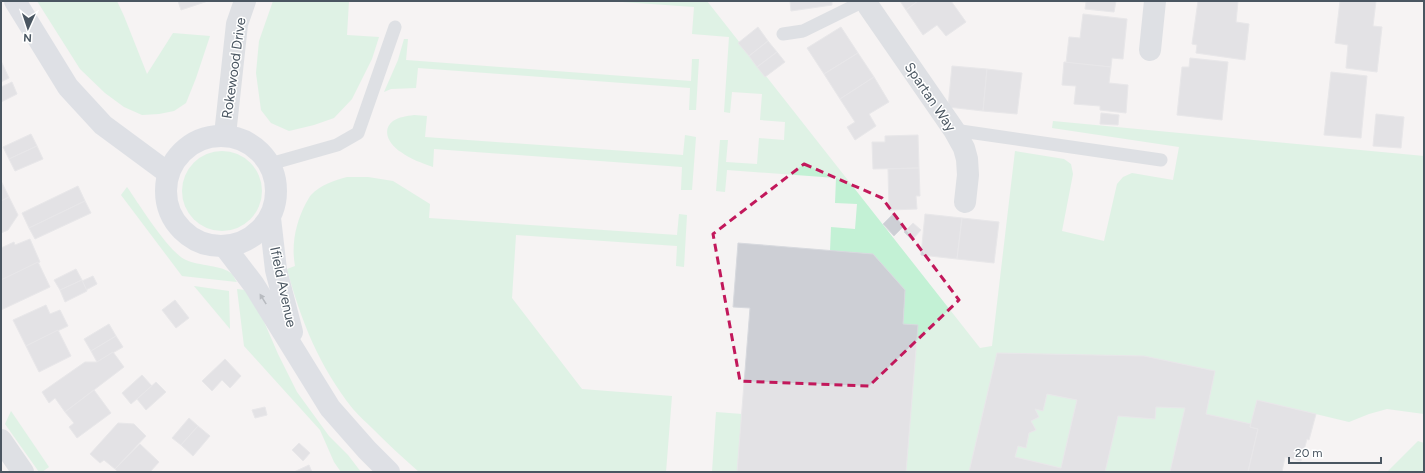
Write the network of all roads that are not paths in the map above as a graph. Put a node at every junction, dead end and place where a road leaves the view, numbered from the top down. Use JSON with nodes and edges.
{"nodes":[{"id":1,"x":15,"y":1,"type":"edge"},
{"id":2,"x":244,"y":1,"type":"edge"},
{"id":3,"x":865,"y":1,"type":"edge"},
{"id":4,"x":1155,"y":1,"type":"edge"},
{"id":5,"x":395,"y":27,"type":"dead end"},
{"id":6,"x":783,"y":34,"type":"dead end"},
{"id":7,"x":1150,"y":50,"type":"dead end"},
{"id":8,"x":954,"y":130,"type":"junction"},
{"id":9,"x":225,"y":135,"type":"junction"},
{"id":10,"x":1161,"y":160,"type":"dead end"},
{"id":11,"x":270,"y":164,"type":"junction"},
{"id":12,"x":168,"y":173,"type":"junction"},
{"id":13,"x":966,"y":202,"type":"dead end"},
{"id":14,"x":270,"y":218,"type":"junction"},
{"id":15,"x":225,"y":247,"type":"junction"},
{"id":16,"x":298,"y":356,"type":"junction"},
{"id":17,"x":1,"y":440,"type":"edge"},
{"id":18,"x":23,"y":472,"type":"edge"},
{"id":19,"x":389,"y":472,"type":"edge"}],
"edges":[{"from":1,"to":12,"type":"street"},
{"from":2,"to":9,"type":"street","name":"Rokewood Drive"},
{"from":3,"to":6,"type":"lane"},
{"from":3,"to":8,"type":"street","name":"Spartan Way"},
{"from":4,"to":7,"type":"street"},
{"from":5,"to":11,"type":"lane"},
{"from":8,"to":10,"type":"lane"},
{"from":8,"to":13,"type":"street","name":"Spartan Way"},
{"from":9,"to":11,"type":"street"},
{"from":9,"to":12,"type":"street"},
{"from":11,"to":14,"type":"street"},
{"from":12,"to":15,"type":"street"},
{"from":14,"to":15,"type":"street"},
{"from":14,"to":16,"type":"street","name":"Ifield Avenue"},
{"from":16,"to":15,"type":"street","name":"Ifield Avenue","one_way":true},
{"from":16,"to":19,"type":"street","name":"Ifield Avenue"},
{"from":17,"to":18,"type":"street"}]}
